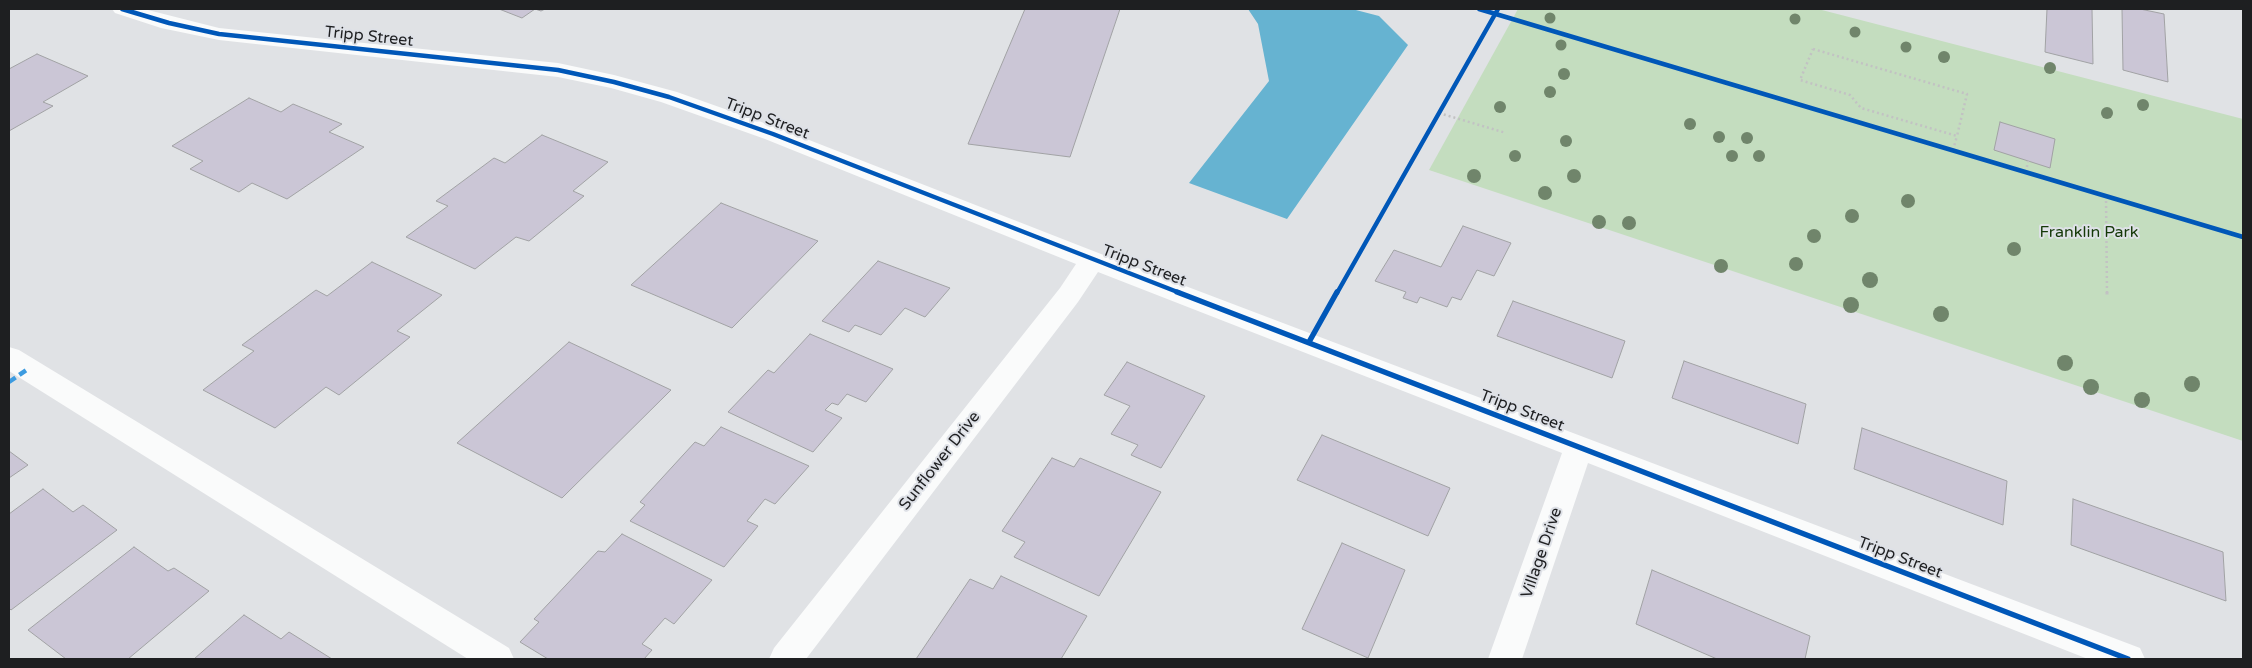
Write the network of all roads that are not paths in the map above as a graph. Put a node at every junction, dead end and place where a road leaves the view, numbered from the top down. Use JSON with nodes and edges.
{"nodes":[{"id":1,"x":122,"y":9,"type":"edge"},
{"id":2,"x":1092,"y":260,"type":"junction"},
{"id":3,"x":9,"y":357,"type":"edge"},
{"id":4,"x":1579,"y":447,"type":"junction"},
{"id":5,"x":497,"y":659,"type":"edge"},
{"id":6,"x":786,"y":659,"type":"edge"},
{"id":7,"x":1505,"y":659,"type":"edge"},
{"id":8,"x":2128,"y":659,"type":"edge"}],
"edges":[{"from":1,"to":2,"type":"street","name":"Tripp Street"},
{"from":2,"to":4,"type":"street","name":"Tripp Street"},
{"from":2,"to":6,"type":"street","name":"Sunflower Drive"},
{"from":3,"to":5,"type":"street"},
{"from":4,"to":7,"type":"street","name":"Village Drive"},
{"from":4,"to":8,"type":"street","name":"Tripp Street"}]}
